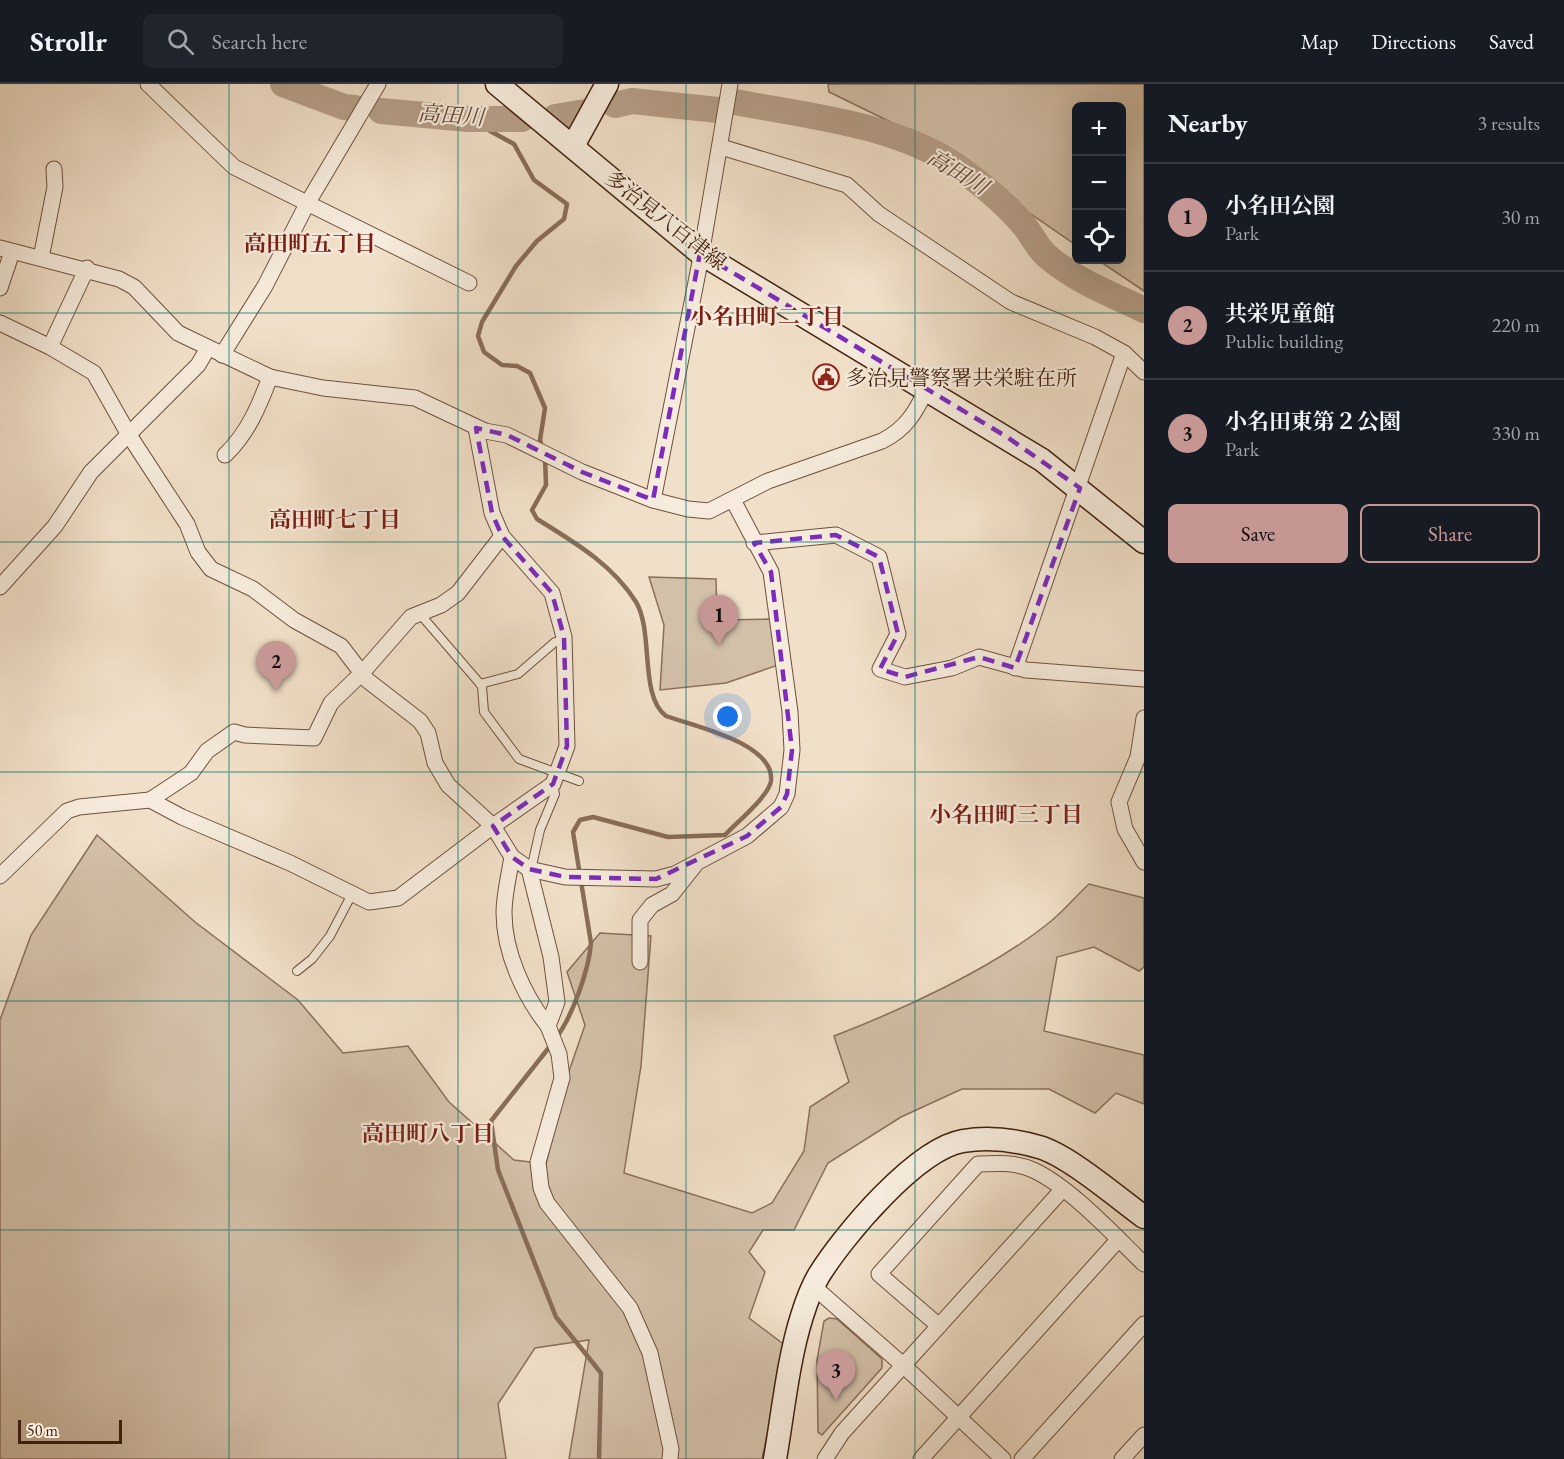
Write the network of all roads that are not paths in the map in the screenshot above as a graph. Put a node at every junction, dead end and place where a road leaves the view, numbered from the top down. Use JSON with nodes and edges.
{"nodes":[{"id":1,"x":148,"y":84,"type":"edge"},
{"id":2,"x":378,"y":84,"type":"edge"},
{"id":3,"x":497,"y":84,"type":"edge"},
{"id":4,"x":607,"y":84,"type":"edge"},
{"id":5,"x":730,"y":84,"type":"edge"},
{"id":6,"x":573,"y":146,"type":"junction"},
{"id":7,"x":721,"y":147,"type":"junction"},
{"id":8,"x":54,"y":169,"type":"dead end"},
{"id":9,"x":308,"y":204,"type":"junction"},
{"id":10,"x":6,"y":250,"type":"edge"},
{"id":11,"x":700,"y":253,"type":"junction"},
{"id":12,"x":41,"y":258,"type":"junction"},
{"id":13,"x":87,"y":268,"type":"junction"},
{"id":14,"x":469,"y":283,"type":"dead end"},
{"id":15,"x":0,"y":288,"type":"edge"},
{"id":16,"x":0,"y":323,"type":"edge"},
{"id":17,"x":50,"y":347,"type":"junction"},
{"id":18,"x":215,"y":352,"type":"junction"},
{"id":19,"x":1124,"y":353,"type":"junction"},
{"id":20,"x":1144,"y":372,"type":"edge"},
{"id":21,"x":270,"y":377,"type":"junction"},
{"id":22,"x":927,"y":389,"type":"junction"},
{"id":23,"x":476,"y":428,"type":"junction"},
{"id":24,"x":129,"y":435,"type":"junction"},
{"id":25,"x":225,"y":455,"type":"dead end"},
{"id":26,"x":1080,"y":488,"type":"junction"},
{"id":27,"x":653,"y":500,"type":"junction"},
{"id":28,"x":734,"y":500,"type":"junction"},
{"id":29,"x":502,"y":536,"type":"junction"},
{"id":30,"x":1144,"y":542,"type":"edge"},
{"id":31,"x":754,"y":543,"type":"junction"},
{"id":32,"x":0,"y":587,"type":"edge"},
{"id":33,"x":420,"y":614,"type":"junction"},
{"id":34,"x":565,"y":639,"type":"junction"},
{"id":35,"x":1015,"y":668,"type":"junction"},
{"id":36,"x":362,"y":673,"type":"junction"},
{"id":37,"x":1144,"y":679,"type":"edge"},
{"id":38,"x":480,"y":684,"type":"junction"},
{"id":39,"x":1144,"y":718,"type":"edge"},
{"id":40,"x":555,"y":780,"type":"junction"},
{"id":41,"x":579,"y":782,"type":"dead end"},
{"id":42,"x":150,"y":800,"type":"junction"},
{"id":43,"x":493,"y":826,"type":"junction"},
{"id":44,"x":512,"y":857,"type":"junction"},
{"id":45,"x":1144,"y":862,"type":"edge"},
{"id":46,"x":695,"y":864,"type":"junction"},
{"id":47,"x":530,"y":869,"type":"junction"},
{"id":48,"x":0,"y":876,"type":"edge"},
{"id":49,"x":352,"y":894,"type":"junction"},
{"id":50,"x":640,"y":962,"type":"dead end"},
{"id":51,"x":297,"y":971,"type":"dead end"},
{"id":52,"x":549,"y":1029,"type":"junction"},
{"id":53,"x":1062,"y":1190,"type":"junction"},
{"id":54,"x":1144,"y":1218,"type":"edge"},
{"id":55,"x":1118,"y":1240,"type":"junction"},
{"id":56,"x":1144,"y":1264,"type":"edge"},
{"id":57,"x":814,"y":1287,"type":"junction"},
{"id":58,"x":1144,"y":1324,"type":"edge"},
{"id":59,"x":939,"y":1326,"type":"junction"},
{"id":60,"x":903,"y":1365,"type":"junction"},
{"id":61,"x":959,"y":1418,"type":"junction"},
{"id":62,"x":1144,"y":1435,"type":"edge"},
{"id":63,"x":670,"y":1459,"type":"edge"},
{"id":64,"x":775,"y":1459,"type":"edge"},
{"id":65,"x":825,"y":1459,"type":"edge"},
{"id":66,"x":921,"y":1459,"type":"edge"},
{"id":67,"x":1003,"y":1459,"type":"edge"},
{"id":68,"x":1022,"y":1459,"type":"edge"},
{"id":69,"x":1122,"y":1459,"type":"edge"}],
"edges":[{"from":1,"to":9,"type":"street"},
{"from":2,"to":9,"type":"street"},
{"from":3,"to":6,"type":"main road","name":"多治見八百津線"},
{"from":4,"to":6,"type":"main road"},
{"from":5,"to":7,"type":"street"},
{"from":6,"to":11,"type":"main road","name":"多治見八百津線"},
{"from":7,"to":11,"type":"street"},
{"from":7,"to":19,"type":"street"},
{"from":8,"to":12,"type":"street"},
{"from":9,"to":14,"type":"street"},
{"from":9,"to":18,"type":"street"},
{"from":10,"to":12,"type":"street"},
{"from":10,"to":15,"type":"street"},
{"from":11,"to":22,"type":"main road","name":"多治見八百津線"},
{"from":11,"to":27,"type":"street"},
{"from":12,"to":13,"type":"street"},
{"from":13,"to":17,"type":"street"},
{"from":13,"to":18,"type":"street"},
{"from":16,"to":17,"type":"street"},
{"from":17,"to":24,"type":"street"},
{"from":18,"to":21,"type":"street"},
{"from":18,"to":24,"type":"street"},
{"from":19,"to":20,"type":"street"},
{"from":19,"to":26,"type":"street"},
{"from":21,"to":23,"type":"street"},
{"from":21,"to":25,"type":"street"},
{"from":22,"to":26,"type":"main road","name":"多治見八百津線"},
{"from":22,"to":28,"type":"street"},
{"from":23,"to":27,"type":"street"},
{"from":23,"to":29,"type":"street"},
{"from":24,"to":32,"type":"street"},
{"from":24,"to":36,"type":"street"},
{"from":26,"to":30,"type":"main road","name":"多治見八百津線"},
{"from":26,"to":35,"type":"street"},
{"from":27,"to":28,"type":"street"},
{"from":28,"to":31,"type":"street"},
{"from":29,"to":33,"type":"street"},
{"from":29,"to":34,"type":"street"},
{"from":31,"to":35,"type":"street"},
{"from":31,"to":46,"type":"street"},
{"from":33,"to":36,"type":"street"},
{"from":33,"to":38,"type":"lane"},
{"from":34,"to":38,"type":"lane"},
{"from":34,"to":40,"type":"street"},
{"from":35,"to":37,"type":"street"},
{"from":36,"to":42,"type":"street"},
{"from":36,"to":43,"type":"street"},
{"from":38,"to":40,"type":"lane"},
{"from":39,"to":45,"type":"street"},
{"from":40,"to":41,"type":"lane"},
{"from":40,"to":43,"type":"street"},
{"from":40,"to":47,"type":"lane"},
{"from":42,"to":48,"type":"street"},
{"from":42,"to":49,"type":"street"},
{"from":43,"to":44,"type":"street"},
{"from":43,"to":49,"type":"street"},
{"from":44,"to":47,"type":"street"},
{"from":44,"to":52,"type":"street"},
{"from":46,"to":47,"type":"street"},
{"from":46,"to":50,"type":"street"},
{"from":47,"to":52,"type":"street"},
{"from":49,"to":51,"type":"lane"},
{"from":52,"to":63,"type":"street"},
{"from":53,"to":55,"type":"street"},
{"from":53,"to":59,"type":"street"},
{"from":53,"to":59,"type":"street"},
{"from":54,"to":57,"type":"main road"},
{"from":55,"to":56,"type":"street"},
{"from":55,"to":61,"type":"street"},
{"from":57,"to":60,"type":"street"},
{"from":57,"to":64,"type":"main road"},
{"from":58,"to":68,"type":"street"},
{"from":59,"to":60,"type":"street"},
{"from":60,"to":61,"type":"street"},
{"from":60,"to":65,"type":"street"},
{"from":61,"to":66,"type":"street"},
{"from":61,"to":67,"type":"street"},
{"from":62,"to":69,"type":"street"}]}
